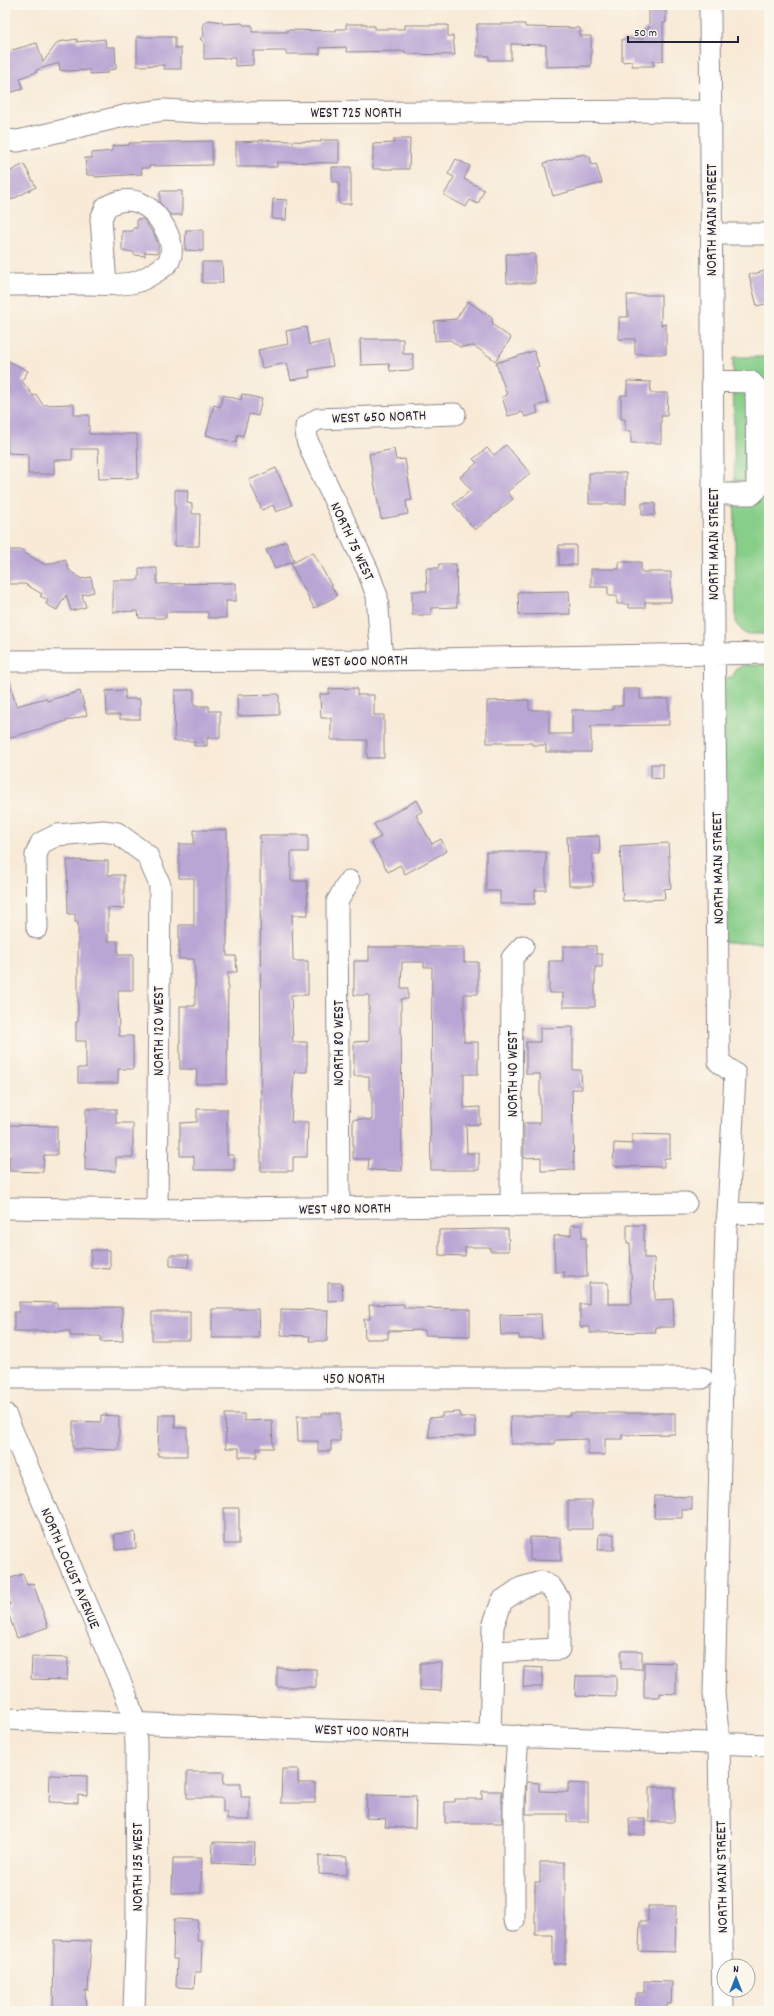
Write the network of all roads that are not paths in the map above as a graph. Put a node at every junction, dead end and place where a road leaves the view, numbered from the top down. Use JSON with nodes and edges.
{"nodes":[{"id":1,"x":710,"y":5,"type":"edge"},
{"id":2,"x":710,"y":111,"type":"junction"},
{"id":3,"x":5,"y":140,"type":"edge"},
{"id":4,"x":711,"y":234,"type":"junction"},
{"id":5,"x":769,"y":234,"type":"edge"},
{"id":6,"x":106,"y":284,"type":"dead end"},
{"id":7,"x":5,"y":285,"type":"edge"},
{"id":8,"x":712,"y":381,"type":"junction"},
{"id":9,"x":455,"y":414,"type":"dead end"},
{"id":10,"x":306,"y":427,"type":"joint"},
{"id":11,"x":713,"y":494,"type":"junction"},
{"id":12,"x":714,"y":653,"type":"junction"},
{"id":13,"x":769,"y":653,"type":"edge"},
{"id":14,"x":382,"y":660,"type":"junction"},
{"id":15,"x":5,"y":661,"type":"edge"},
{"id":16,"x":349,"y":881,"type":"dead end"},
{"id":17,"x":38,"y":928,"type":"dead end"},
{"id":18,"x":522,"y":946,"type":"dead end"},
{"id":19,"x":686,"y":1203,"type":"dead end"},
{"id":20,"x":511,"y":1206,"type":"junction"},
{"id":21,"x":5,"y":1208,"type":"edge"},
{"id":22,"x":338,"y":1208,"type":"junction"},
{"id":23,"x":157,"y":1210,"type":"junction"},
{"id":24,"x":728,"y":1213,"type":"junction"},
{"id":25,"x":769,"y":1214,"type":"edge"},
{"id":26,"x":5,"y":1378,"type":"edge"},
{"id":27,"x":702,"y":1378,"type":"dead end"},
{"id":28,"x":5,"y":1414,"type":"edge"},
{"id":29,"x":492,"y":1652,"type":"dead end"},
{"id":30,"x":5,"y":1719,"type":"edge"},
{"id":31,"x":135,"y":1722,"type":"junction"},
{"id":32,"x":490,"y":1734,"type":"junction"},
{"id":33,"x":518,"y":1736,"type":"junction"},
{"id":34,"x":719,"y":1742,"type":"junction"},
{"id":35,"x":769,"y":1745,"type":"edge"},
{"id":36,"x":514,"y":1920,"type":"dead end"},
{"id":37,"x":134,"y":2011,"type":"edge"},
{"id":38,"x":723,"y":2011,"type":"edge"}],
"edges":[{"from":1,"to":2,"type":"street","name":"NORTH MAIN STREET"},
{"from":2,"to":3,"type":"street","name":"WEST 725 NORTH"},
{"from":2,"to":4,"type":"street","name":"NORTH MAIN STREET"},
{"from":4,"to":5,"type":"street"},
{"from":4,"to":8,"type":"street","name":"NORTH MAIN STREET"},
{"from":6,"to":7,"type":"street"},
{"from":8,"to":11,"type":"street","name":"NORTH MAIN STREET"},
{"from":8,"to":11,"type":"street"},
{"from":9,"to":10,"type":"street","name":"WEST 650 NORTH"},
{"from":10,"to":14,"type":"street","name":"NORTH 75 WEST"},
{"from":11,"to":12,"type":"street","name":"NORTH MAIN STREET"},
{"from":12,"to":13,"type":"street","name":"WEST 600 NORTH"},
{"from":12,"to":14,"type":"street","name":"WEST 600 NORTH"},
{"from":12,"to":24,"type":"street","name":"NORTH MAIN STREET"},
{"from":14,"to":15,"type":"street","name":"WEST 600 NORTH"},
{"from":16,"to":22,"type":"street","name":"NORTH 80 WEST"},
{"from":17,"to":23,"type":"street","name":"NORTH 120 WEST"},
{"from":18,"to":20,"type":"street","name":"NORTH 40 WEST"},
{"from":19,"to":20,"type":"street","name":"WEST 480 NORTH"},
{"from":20,"to":22,"type":"street","name":"WEST 480 NORTH"},
{"from":21,"to":23,"type":"street","name":"WEST 480 NORTH"},
{"from":22,"to":23,"type":"street","name":"WEST 480 NORTH"},
{"from":24,"to":25,"type":"street"},
{"from":24,"to":34,"type":"street","name":"NORTH MAIN STREET"},
{"from":26,"to":27,"type":"street","name":"450 NORTH"},
{"from":28,"to":31,"type":"street","name":"NORTH LOCUST AVENUE"},
{"from":29,"to":32,"type":"street"},
{"from":30,"to":31,"type":"street","name":"WEST 400 NORTH"},
{"from":31,"to":32,"type":"street","name":"WEST 400 NORTH"},
{"from":31,"to":37,"type":"street","name":"NORTH 135 WEST"},
{"from":32,"to":33,"type":"street","name":"WEST 400 NORTH"},
{"from":33,"to":34,"type":"street","name":"WEST 400 NORTH"},
{"from":33,"to":36,"type":"street"},
{"from":34,"to":35,"type":"street","name":"WEST 400 NORTH"},
{"from":34,"to":38,"type":"street","name":"NORTH MAIN STREET"}]}
